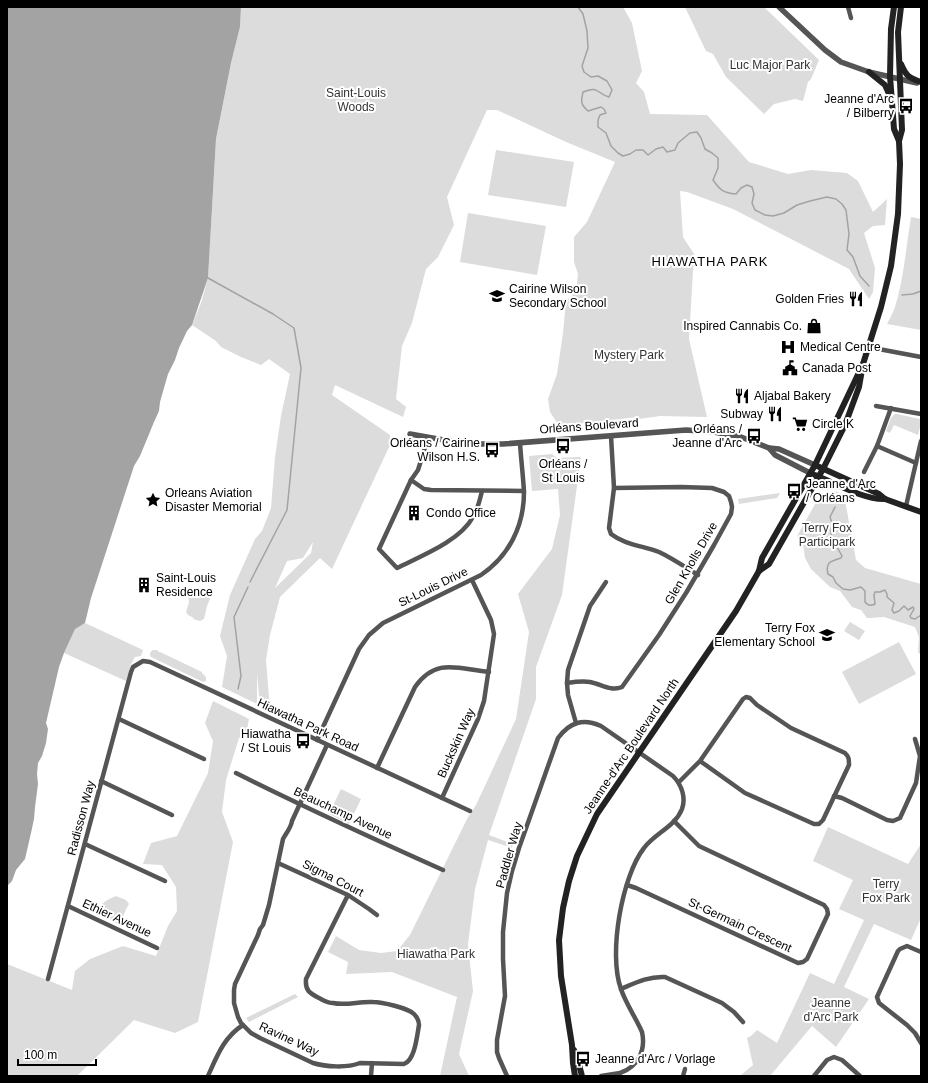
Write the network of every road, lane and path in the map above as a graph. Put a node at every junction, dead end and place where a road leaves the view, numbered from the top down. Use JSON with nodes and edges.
{"nodes":[{"id":1,"x":779,"y":7,"type":"edge"},
{"id":2,"x":848,"y":7,"type":"edge"},
{"id":3,"x":894,"y":7,"type":"edge"},
{"id":4,"x":900,"y":7,"type":"edge"},
{"id":5,"x":851,"y":18,"type":"dead end"},
{"id":6,"x":900,"y":60,"type":"junction"},
{"id":7,"x":870,"y":72,"type":"junction"},
{"id":8,"x":890,"y":76,"type":"junction"},
{"id":9,"x":900,"y":79,"type":"junction"},
{"id":10,"x":921,"y":83,"type":"edge"},
{"id":11,"x":892,"y":101,"type":"junction"},
{"id":12,"x":899,"y":141,"type":"junction"},
{"id":13,"x":868,"y":347,"type":"junction"},
{"id":14,"x":921,"y":357,"type":"edge"},
{"id":15,"x":863,"y":364,"type":"junction"},
{"id":16,"x":876,"y":406,"type":"dead end"},
{"id":17,"x":891,"y":408,"type":"junction"},
{"id":18,"x":921,"y":414,"type":"edge"},
{"id":19,"x":410,"y":434,"type":"dead end"},
{"id":20,"x":611,"y":436,"type":"junction"},
{"id":21,"x":428,"y":438,"type":"junction"},
{"id":22,"x":921,"y":441,"type":"edge"},
{"id":23,"x":520,"y":443,"type":"junction"},
{"id":24,"x":877,"y":446,"type":"junction"},
{"id":25,"x":768,"y":448,"type":"junction"},
{"id":26,"x":916,"y":463,"type":"junction"},
{"id":27,"x":815,"y":465,"type":"junction"},
{"id":28,"x":823,"y":469,"type":"junction"},
{"id":29,"x":864,"y":472,"type":"dead end"},
{"id":30,"x":810,"y":473,"type":"junction"},
{"id":31,"x":818,"y":476,"type":"junction"},
{"id":32,"x":411,"y":480,"type":"junction"},
{"id":33,"x":614,"y":488,"type":"junction"},
{"id":34,"x":482,"y":490,"type":"junction"},
{"id":35,"x":524,"y":491,"type":"junction"},
{"id":36,"x":885,"y":499,"type":"junction"},
{"id":37,"x":906,"y":506,"type":"junction"},
{"id":38,"x":921,"y":512,"type":"edge"},
{"id":39,"x":759,"y":571,"type":"junction"},
{"id":40,"x":698,"y":574,"type":"junction"},
{"id":41,"x":472,"y":580,"type":"junction"},
{"id":42,"x":606,"y":582,"type":"dead end"},
{"id":43,"x":137,"y":663,"type":"joint"},
{"id":44,"x":489,"y":672,"type":"junction"},
{"id":45,"x":567,"y":683,"type":"junction"},
{"id":46,"x":118,"y":719,"type":"junction"},
{"id":47,"x":576,"y":723,"type":"junction"},
{"id":48,"x":915,"y":739,"type":"dead end"},
{"id":49,"x":317,"y":740,"type":"junction"},
{"id":50,"x":327,"y":745,"type":"junction"},
{"id":51,"x":640,"y":752,"type":"junction"},
{"id":52,"x":204,"y":758,"type":"dead end"},
{"id":53,"x":700,"y":761,"type":"junction"},
{"id":54,"x":377,"y":768,"type":"junction"},
{"id":55,"x":236,"y":773,"type":"dead end"},
{"id":56,"x":101,"y":781,"type":"junction"},
{"id":57,"x":679,"y":782,"type":"junction"},
{"id":58,"x":834,"y":796,"type":"junction"},
{"id":59,"x":442,"y":798,"type":"junction"},
{"id":60,"x":300,"y":804,"type":"junction"},
{"id":61,"x":470,"y":811,"type":"dead end"},
{"id":62,"x":172,"y":815,"type":"dead end"},
{"id":63,"x":674,"y":821,"type":"junction"},
{"id":64,"x":85,"y":844,"type":"junction"},
{"id":65,"x":278,"y":863,"type":"junction"},
{"id":66,"x":443,"y":870,"type":"dead end"},
{"id":67,"x":165,"y":881,"type":"dead end"},
{"id":68,"x":627,"y":885,"type":"junction"},
{"id":69,"x":348,"y":895,"type":"junction"},
{"id":70,"x":68,"y":906,"type":"junction"},
{"id":71,"x":377,"y":915,"type":"dead end"},
{"id":72,"x":157,"y":948,"type":"dead end"},
{"id":73,"x":921,"y":952,"type":"edge"},
{"id":74,"x":48,"y":979,"type":"dead end"},
{"id":75,"x":621,"y":989,"type":"junction"},
{"id":76,"x":744,"y":1022,"type":"dead end"},
{"id":77,"x":242,"y":1025,"type":"junction"},
{"id":78,"x":921,"y":1043,"type":"edge"},
{"id":79,"x":572,"y":1045,"type":"junction"},
{"id":80,"x":372,"y":1063,"type":"junction"},
{"id":81,"x":685,"y":1069,"type":"dead end"},
{"id":82,"x":621,"y":1074,"type":"edge"},
{"id":83,"x":208,"y":1076,"type":"edge"},
{"id":84,"x":371,"y":1076,"type":"edge"},
{"id":85,"x":506,"y":1076,"type":"edge"},
{"id":86,"x":575,"y":1076,"type":"edge"},
{"id":87,"x":582,"y":1076,"type":"edge"},
{"id":88,"x":601,"y":1076,"type":"edge"},
{"id":89,"x":683,"y":1076,"type":"edge"},
{"id":90,"x":814,"y":1076,"type":"edge"},
{"id":91,"x":860,"y":1076,"type":"edge"}],
"edges":[{"from":1,"to":7,"type":"street"},
{"from":2,"to":5,"type":"street"},
{"from":3,"to":8,"type":"main road","name":"Jeanne-d'Arc Boulevard North"},
{"from":4,"to":6,"type":"main road","name":"Jeanne-d'Arc Boulevard North"},
{"from":6,"to":9,"type":"main road","name":"Jeanne-d'Arc Boulevard North"},
{"from":6,"to":10,"type":"main road"},
{"from":7,"to":8,"type":"street"},
{"from":7,"to":11,"type":"main road"},
{"from":8,"to":9,"type":"street"},
{"from":8,"to":11,"type":"main road","name":"Jeanne-d'Arc Boulevard North"},
{"from":9,"to":10,"type":"street"},
{"from":9,"to":12,"type":"main road","name":"Jeanne-d'Arc Boulevard North"},
{"from":11,"to":12,"type":"main road","name":"Jeanne-d'Arc Boulevard North"},
{"from":12,"to":13,"type":"main road","name":"Jeanne-d'Arc Boulevard North"},
{"from":13,"to":14,"type":"street"},
{"from":13,"to":15,"type":"main road","name":"Jeanne-d'Arc Boulevard North"},
{"from":15,"to":27,"type":"main road","name":"Jeanne-d'Arc Boulevard North"},
{"from":15,"to":28,"type":"main road","name":"Jeanne-d'Arc Boulevard North"},
{"from":16,"to":17,"type":"street"},
{"from":17,"to":18,"type":"street"},
{"from":17,"to":24,"type":"street"},
{"from":19,"to":21,"type":"street","name":"Orléans Boulevard"},
{"from":20,"to":23,"type":"street","name":"Orléans Boulevard"},
{"from":20,"to":25,"type":"street","name":"Orléans Boulevard"},
{"from":20,"to":33,"type":"street"},
{"from":21,"to":23,"type":"street","name":"Orléans Boulevard"},
{"from":21,"to":32,"type":"street"},
{"from":22,"to":26,"type":"street"},
{"from":23,"to":35,"type":"street","name":"St-Louis Drive"},
{"from":24,"to":26,"type":"street"},
{"from":24,"to":29,"type":"street"},
{"from":25,"to":27,"type":"street","name":"Orléans Boulevard"},
{"from":25,"to":30,"type":"street","name":"Orléans Boulevard"},
{"from":26,"to":37,"type":"street"},
{"from":27,"to":28,"type":"main road","name":"Orléans Boulevard"},
{"from":27,"to":30,"type":"main road","name":"Jeanne-d'Arc Boulevard North"},
{"from":28,"to":31,"type":"main road","name":"Jeanne-d'Arc Boulevard North"},
{"from":28,"to":36,"type":"main road","name":"Orléans Boulevard"},
{"from":30,"to":31,"type":"main road","name":"Orléans Boulevard"},
{"from":30,"to":39,"type":"main road","name":"Jeanne-d'Arc Boulevard North"},
{"from":31,"to":36,"type":"main road","name":"Orléans Boulevard"},
{"from":31,"to":39,"type":"main road","name":"Jeanne-d'Arc Boulevard North"},
{"from":32,"to":34,"type":"street"},
{"from":32,"to":34,"type":"street"},
{"from":33,"to":40,"type":"street"},
{"from":33,"to":40,"type":"street","name":"Glen Knolls Drive"},
{"from":34,"to":35,"type":"street"},
{"from":35,"to":41,"type":"street","name":"St-Louis Drive"},
{"from":36,"to":37,"type":"main road","name":"Orléans Boulevard"},
{"from":37,"to":38,"type":"main road","name":"Orléans Boulevard"},
{"from":39,"to":51,"type":"main road","name":"Jeanne-d'Arc Boulevard North"},
{"from":40,"to":45,"type":"street","name":"Glen Knolls Drive"},
{"from":41,"to":44,"type":"street","name":"Buckskin Way"},
{"from":41,"to":49,"type":"street","name":"St-Louis Drive"},
{"from":42,"to":45,"type":"street"},
{"from":43,"to":46,"type":"street","name":"Radisson Way"},
{"from":43,"to":49,"type":"street","name":"Hiawatha Park Road"},
{"from":44,"to":54,"type":"street"},
{"from":44,"to":59,"type":"street","name":"Buckskin Way"},
{"from":45,"to":47,"type":"street"},
{"from":46,"to":52,"type":"street"},
{"from":46,"to":56,"type":"street","name":"Radisson Way"},
{"from":47,"to":51,"type":"street"},
{"from":47,"to":85,"type":"street","name":"Paddler Way"},
{"from":48,"to":58,"type":"street"},
{"from":49,"to":50,"type":"street","name":"Hiawatha Park Road"},
{"from":50,"to":54,"type":"street","name":"Hiawatha Park Road"},
{"from":50,"to":60,"type":"street","name":"Ravine Way"},
{"from":51,"to":57,"type":"street"},
{"from":51,"to":79,"type":"main road","name":"Jeanne-d'Arc Boulevard North"},
{"from":53,"to":57,"type":"street"},
{"from":53,"to":58,"type":"street"},
{"from":53,"to":58,"type":"street"},
{"from":54,"to":59,"type":"street","name":"Hiawatha Park Road"},
{"from":55,"to":60,"type":"street","name":"Beauchamp Avenue"},
{"from":56,"to":62,"type":"street"},
{"from":56,"to":64,"type":"street","name":"Radisson Way"},
{"from":57,"to":63,"type":"street"},
{"from":59,"to":61,"type":"street","name":"Hiawatha Park Road"},
{"from":60,"to":65,"type":"street","name":"Ravine Way"},
{"from":60,"to":66,"type":"street","name":"Beauchamp Avenue"},
{"from":63,"to":68,"type":"street"},
{"from":63,"to":68,"type":"street","name":"St-Germain Crescent"},
{"from":64,"to":67,"type":"street"},
{"from":64,"to":70,"type":"street","name":"Radisson Way"},
{"from":65,"to":69,"type":"street","name":"Sigma Court"},
{"from":65,"to":77,"type":"street","name":"Ravine Way"},
{"from":68,"to":75,"type":"street"},
{"from":69,"to":71,"type":"street","name":"Sigma Court"},
{"from":69,"to":80,"type":"street","name":"Ravine Way"},
{"from":70,"to":72,"type":"street","name":"Ethier Avenue"},
{"from":70,"to":74,"type":"street","name":"Radisson Way"},
{"from":73,"to":78,"type":"street"},
{"from":75,"to":76,"type":"street"},
{"from":75,"to":82,"type":"street"},
{"from":77,"to":80,"type":"street","name":"Ravine Way"},
{"from":77,"to":83,"type":"street"},
{"from":79,"to":86,"type":"main road","name":"Jeanne-d'Arc Boulevard North"},
{"from":79,"to":87,"type":"main road","name":"Jeanne-d'Arc Boulevard North"},
{"from":80,"to":84,"type":"street"},
{"from":81,"to":89,"type":"street"},
{"from":82,"to":88,"type":"street"},
{"from":90,"to":91,"type":"street"}]}
